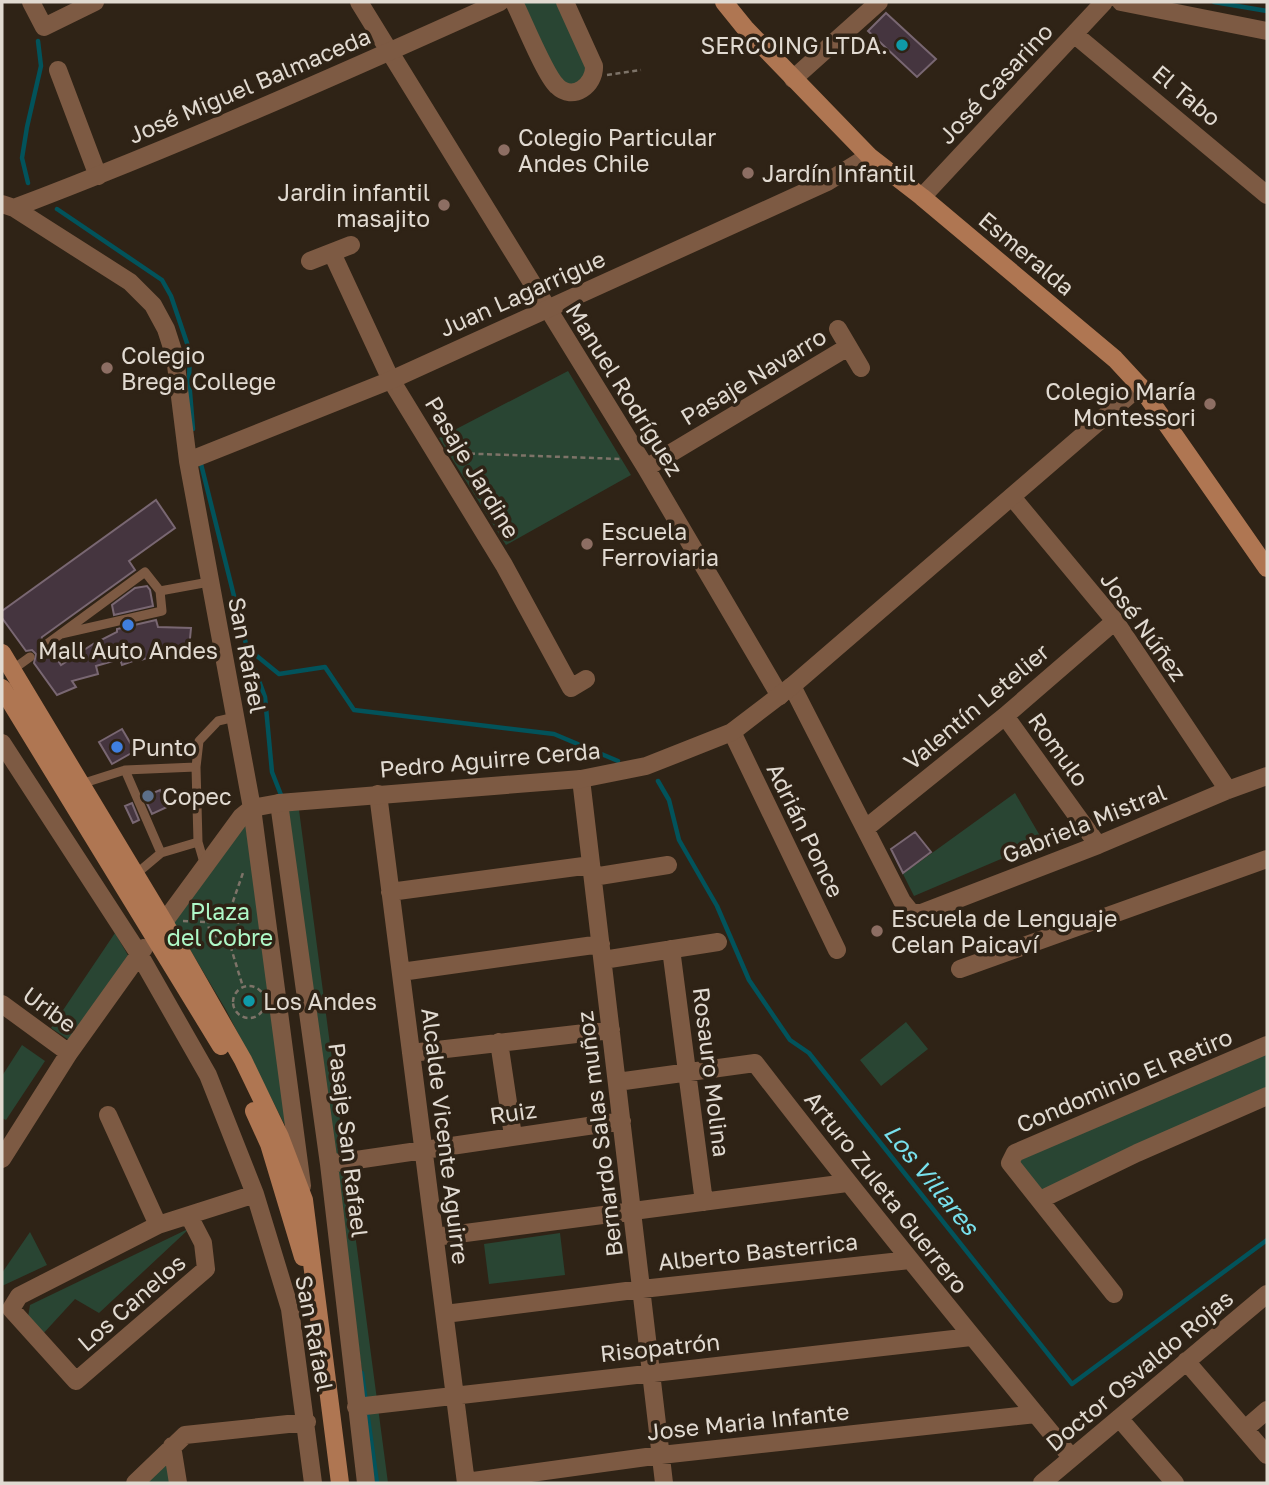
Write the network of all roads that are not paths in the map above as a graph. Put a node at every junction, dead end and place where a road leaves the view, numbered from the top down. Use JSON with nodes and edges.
{"nodes":[{"id":1,"x":31,"y":2,"type":"edge"},
{"id":2,"x":95,"y":2,"type":"edge"},
{"id":3,"x":359,"y":2,"type":"edge"},
{"id":4,"x":500,"y":2,"type":"edge"},
{"id":5,"x":514,"y":2,"type":"edge"},
{"id":6,"x":565,"y":2,"type":"edge"},
{"id":7,"x":724,"y":2,"type":"edge"},
{"id":8,"x":879,"y":2,"type":"edge"},
{"id":9,"x":1104,"y":2,"type":"edge"},
{"id":10,"x":1121,"y":2,"type":"edge"},
{"id":11,"x":1267,"y":31,"type":"edge"},
{"id":12,"x":1074,"y":34,"type":"junction"},
{"id":13,"x":391,"y":51,"type":"junction"},
{"id":14,"x":58,"y":70,"type":"dead end"},
{"id":15,"x":793,"y":79,"type":"junction"},
{"id":16,"x":869,"y":156,"type":"junction"},
{"id":17,"x":98,"y":176,"type":"junction"},
{"id":18,"x":1267,"y":195,"type":"edge"},
{"id":19,"x":922,"y":197,"type":"junction"},
{"id":20,"x":8,"y":206,"type":"edge"},
{"id":21,"x":351,"y":246,"type":"dead end"},
{"id":22,"x":332,"y":254,"type":"junction"},
{"id":23,"x":310,"y":261,"type":"dead end"},
{"id":24,"x":547,"y":309,"type":"junction"},
{"id":25,"x":838,"y":329,"type":"dead end"},
{"id":26,"x":848,"y":347,"type":"junction"},
{"id":27,"x":861,"y":368,"type":"dead end"},
{"id":28,"x":391,"y":380,"type":"junction"},
{"id":29,"x":1140,"y":386,"type":"junction"},
{"id":30,"x":188,"y":461,"type":"junction"},
{"id":31,"x":643,"y":464,"type":"junction"},
{"id":32,"x":1012,"y":497,"type":"junction"},
{"id":33,"x":1267,"y":568,"type":"edge"},
{"id":34,"x":209,"y":582,"type":"junction"},
{"id":35,"x":160,"y":591,"type":"junction"},
{"id":36,"x":1115,"y":621,"type":"junction"},
{"id":37,"x":61,"y":634,"type":"junction"},
{"id":38,"x":47,"y":644,"type":"dead end"},
{"id":39,"x":2,"y":653,"type":"edge"},
{"id":40,"x":30,"y":657,"type":"dead end"},
{"id":41,"x":12,"y":670,"type":"junction"},
{"id":42,"x":586,"y":679,"type":"dead end"},
{"id":43,"x":2,"y":688,"type":"edge"},
{"id":44,"x":786,"y":691,"type":"junction"},
{"id":45,"x":1004,"y":716,"type":"junction"},
{"id":46,"x":235,"y":717,"type":"junction"},
{"id":47,"x":732,"y":732,"type":"junction"},
{"id":48,"x":2,"y":743,"type":"edge"},
{"id":49,"x":196,"y":766,"type":"junction"},
{"id":50,"x":125,"y":770,"type":"junction"},
{"id":51,"x":1267,"y":776,"type":"edge"},
{"id":52,"x":581,"y":779,"type":"junction"},
{"id":53,"x":79,"y":785,"type":"junction"},
{"id":54,"x":1228,"y":790,"type":"junction"},
{"id":55,"x":378,"y":794,"type":"junction"},
{"id":56,"x":279,"y":803,"type":"junction"},
{"id":57,"x":251,"y":808,"type":"junction"},
{"id":58,"x":866,"y":828,"type":"junction"},
{"id":59,"x":198,"y":842,"type":"junction"},
{"id":60,"x":1098,"y":845,"type":"junction"},
{"id":61,"x":161,"y":853,"type":"junction"},
{"id":62,"x":1267,"y":859,"type":"edge"},
{"id":63,"x":668,"y":865,"type":"dead end"},
{"id":64,"x":205,"y":866,"type":"junction"},
{"id":65,"x":592,"y":871,"type":"junction"},
{"id":66,"x":136,"y":874,"type":"junction"},
{"id":67,"x":390,"y":892,"type":"junction"},
{"id":68,"x":919,"y":914,"type":"joint"},
{"id":69,"x":171,"y":922,"type":"junction"},
{"id":70,"x":153,"y":937,"type":"junction"},
{"id":71,"x":718,"y":942,"type":"dead end"},
{"id":72,"x":671,"y":949,"type":"junction"},
{"id":73,"x":837,"y":950,"type":"dead end"},
{"id":74,"x":602,"y":952,"type":"junction"},
{"id":75,"x":139,"y":954,"type":"junction"},
{"id":76,"x":960,"y":970,"type":"dead end"},
{"id":77,"x":401,"y":972,"type":"junction"},
{"id":78,"x":2,"y":1004,"type":"edge"},
{"id":79,"x":611,"y":1030,"type":"junction"},
{"id":80,"x":499,"y":1042,"type":"junction"},
{"id":81,"x":1267,"y":1045,"type":"edge"},
{"id":82,"x":69,"y":1053,"type":"junction"},
{"id":83,"x":411,"y":1053,"type":"junction"},
{"id":84,"x":688,"y":1071,"type":"junction"},
{"id":85,"x":617,"y":1082,"type":"junction"},
{"id":86,"x":1267,"y":1096,"type":"edge"},
{"id":87,"x":108,"y":1115,"type":"dead end"},
{"id":88,"x":622,"y":1121,"type":"junction"},
{"id":89,"x":2,"y":1122,"type":"edge"},
{"id":90,"x":17,"y":1133,"type":"junction"},
{"id":91,"x":513,"y":1136,"type":"junction"},
{"id":92,"x":424,"y":1150,"type":"junction"},
{"id":93,"x":2,"y":1159,"type":"edge"},
{"id":94,"x":329,"y":1164,"type":"junction"},
{"id":95,"x":847,"y":1183,"type":"junction"},
{"id":96,"x":255,"y":1194,"type":"junction"},
{"id":97,"x":304,"y":1200,"type":"junction"},
{"id":98,"x":1040,"y":1200,"type":"junction"},
{"id":99,"x":704,"y":1202,"type":"junction"},
{"id":100,"x":632,"y":1211,"type":"junction"},
{"id":101,"x":189,"y":1216,"type":"junction"},
{"id":102,"x":158,"y":1225,"type":"junction"},
{"id":103,"x":435,"y":1237,"type":"junction"},
{"id":104,"x":910,"y":1260,"type":"junction"},
{"id":105,"x":642,"y":1289,"type":"junction"},
{"id":106,"x":1114,"y":1294,"type":"dead end"},
{"id":107,"x":1267,"y":1294,"type":"edge"},
{"id":108,"x":317,"y":1303,"type":"junction"},
{"id":109,"x":444,"y":1314,"type":"junction"},
{"id":110,"x":971,"y":1337,"type":"junction"},
{"id":111,"x":1186,"y":1361,"type":"junction"},
{"id":112,"x":651,"y":1373,"type":"junction"},
{"id":113,"x":455,"y":1395,"type":"junction"},
{"id":114,"x":355,"y":1406,"type":"junction"},
{"id":115,"x":1267,"y":1410,"type":"edge"},
{"id":116,"x":1036,"y":1414,"type":"junction"},
{"id":117,"x":1119,"y":1418,"type":"junction"},
{"id":118,"x":307,"y":1422,"type":"junction"},
{"id":119,"x":1245,"y":1429,"type":"junction"},
{"id":120,"x":172,"y":1446,"type":"junction"},
{"id":121,"x":661,"y":1455,"type":"junction"},
{"id":122,"x":1267,"y":1455,"type":"edge"},
{"id":123,"x":1071,"y":1457,"type":"junction"},
{"id":124,"x":466,"y":1482,"type":"edge"},
{"id":125,"x":135,"y":1483,"type":"edge"},
{"id":126,"x":178,"y":1483,"type":"edge"},
{"id":127,"x":313,"y":1483,"type":"edge"},
{"id":128,"x":340,"y":1483,"type":"edge"},
{"id":129,"x":366,"y":1483,"type":"edge"},
{"id":130,"x":664,"y":1483,"type":"edge"},
{"id":131,"x":1042,"y":1483,"type":"edge"},
{"id":132,"x":1175,"y":1483,"type":"edge"}],
"edges":[{"from":1,"to":2,"type":"street"},
{"from":3,"to":13,"type":"street","name":"Manuel Rodríguez"},
{"from":4,"to":13,"type":"street","name":"José Miguel Balmaceda"},
{"from":5,"to":6,"type":"street"},
{"from":7,"to":15,"type":"main road","name":"Esmeralda"},
{"from":8,"to":15,"type":"street"},
{"from":9,"to":12,"type":"street","name":"José Casarino"},
{"from":10,"to":11,"type":"street"},
{"from":12,"to":18,"type":"street","name":"El Tabo"},
{"from":12,"to":19,"type":"street","name":"José Casarino"},
{"from":13,"to":17,"type":"street","name":"José Miguel Balmaceda"},
{"from":13,"to":24,"type":"street","name":"Manuel Rodríguez"},
{"from":14,"to":17,"type":"street"},
{"from":15,"to":16,"type":"main road","name":"Esmeralda"},
{"from":16,"to":19,"type":"main road","name":"Esmeralda"},
{"from":16,"to":24,"type":"street","name":"Juan Lagarrigue"},
{"from":17,"to":20,"type":"street","name":"José Miguel Balmaceda"},
{"from":19,"to":29,"type":"main road","name":"Esmeralda"},
{"from":20,"to":30,"type":"street","name":"San Rafael"},
{"from":21,"to":22,"type":"street"},
{"from":22,"to":23,"type":"street"},
{"from":22,"to":28,"type":"street","name":"Pasaje Jardine"},
{"from":24,"to":28,"type":"street","name":"Juan Lagarrigue"},
{"from":24,"to":31,"type":"street","name":"Manuel Rodríguez"},
{"from":25,"to":26,"type":"street","name":"Pasaje Navarro"},
{"from":26,"to":27,"type":"street","name":"Pasaje Navarro"},
{"from":26,"to":31,"type":"street","name":"Pasaje Navarro"},
{"from":28,"to":30,"type":"street","name":"Juan Lagarrigue"},
{"from":28,"to":42,"type":"street","name":"Pasaje Jardine"},
{"from":29,"to":32,"type":"street","name":"Pedro Aguirre Cerda"},
{"from":29,"to":33,"type":"main road","name":"Esmeralda"},
{"from":30,"to":34,"type":"street","name":"San Rafael"},
{"from":31,"to":44,"type":"street","name":"Manuel Rodríguez"},
{"from":32,"to":36,"type":"street","name":"José Núñez"},
{"from":32,"to":44,"type":"street","name":"Pedro Aguirre Cerda"},
{"from":34,"to":35,"type":"lane"},
{"from":34,"to":46,"type":"street","name":"San Rafael"},
{"from":35,"to":37,"type":"lane"},
{"from":35,"to":37,"type":"lane"},
{"from":36,"to":45,"type":"street","name":"Valentín Letelier"},
{"from":36,"to":54,"type":"street","name":"José Núñez"},
{"from":37,"to":38,"type":"lane"},
{"from":39,"to":41,"type":"main road"},
{"from":40,"to":41,"type":"lane"},
{"from":41,"to":53,"type":"main road"},
{"from":43,"to":70,"type":"main road"},
{"from":44,"to":47,"type":"street","name":"Pedro Aguirre Cerda"},
{"from":44,"to":58,"type":"street","name":"Manuel Rodríguez"},
{"from":45,"to":58,"type":"street","name":"Valentín Letelier"},
{"from":45,"to":60,"type":"street","name":"Romulo"},
{"from":46,"to":49,"type":"lane"},
{"from":46,"to":57,"type":"street","name":"San Rafael"},
{"from":47,"to":52,"type":"street","name":"Pedro Aguirre Cerda"},
{"from":47,"to":73,"type":"street","name":"Adrián Ponce"},
{"from":48,"to":75,"type":"street","name":"San Rafael"},
{"from":49,"to":50,"type":"lane"},
{"from":49,"to":59,"type":"lane"},
{"from":50,"to":53,"type":"lane"},
{"from":50,"to":61,"type":"lane"},
{"from":51,"to":54,"type":"street","name":"Gabriela Mistral"},
{"from":52,"to":55,"type":"street","name":"Pedro Aguirre Cerda"},
{"from":52,"to":65,"type":"street","name":"Bernardo Salas muñoz"},
{"from":53,"to":66,"type":"main road"},
{"from":54,"to":60,"type":"street","name":"Gabriela Mistral"},
{"from":55,"to":56,"type":"street","name":"Pedro Aguirre Cerda"},
{"from":55,"to":67,"type":"street","name":"Alcalde Vicente Aguirre"},
{"from":56,"to":57,"type":"street","name":"Pedro Aguirre Cerda"},
{"from":56,"to":94,"type":"street","name":"Pasaje San Rafael"},
{"from":57,"to":64,"type":"street"},
{"from":57,"to":97,"type":"street","name":"San Rafael"},
{"from":58,"to":68,"type":"street","name":"Manuel Rodríguez"},
{"from":59,"to":61,"type":"lane"},
{"from":59,"to":64,"type":"lane"},
{"from":60,"to":68,"type":"street","name":"Gabriela Mistral"},
{"from":61,"to":66,"type":"lane"},
{"from":62,"to":76,"type":"street"},
{"from":63,"to":65,"type":"street"},
{"from":64,"to":69,"type":"street"},
{"from":65,"to":67,"type":"street"},
{"from":65,"to":74,"type":"street","name":"Bernardo Salas muñoz"},
{"from":66,"to":69,"type":"main road"},
{"from":67,"to":77,"type":"street","name":"Alcalde Vicente Aguirre"},
{"from":69,"to":70,"type":"street"},
{"from":69,"to":97,"type":"main road"},
{"from":70,"to":75,"type":"street"},
{"from":70,"to":108,"type":"main road"},
{"from":71,"to":72,"type":"street"},
{"from":72,"to":74,"type":"street"},
{"from":72,"to":84,"type":"street","name":"Rosauro Molina"},
{"from":74,"to":77,"type":"street"},
{"from":74,"to":79,"type":"street","name":"Bernardo Salas muñoz"},
{"from":75,"to":82,"type":"street"},
{"from":75,"to":96,"type":"street","name":"San Rafael"},
{"from":77,"to":83,"type":"street","name":"Alcalde Vicente Aguirre"},
{"from":78,"to":82,"type":"street","name":"Uribe"},
{"from":79,"to":80,"type":"street"},
{"from":79,"to":85,"type":"street","name":"Bernardo Salas muñoz"},
{"from":80,"to":83,"type":"street"},
{"from":80,"to":91,"type":"street"},
{"from":81,"to":98,"type":"street","name":"Condominio El Retiro"},
{"from":82,"to":90,"type":"street"},
{"from":83,"to":92,"type":"street","name":"Alcalde Vicente Aguirre"},
{"from":84,"to":85,"type":"street","name":"Arturo Zuleta Guerrero"},
{"from":84,"to":95,"type":"street","name":"Arturo Zuleta Guerrero"},
{"from":84,"to":99,"type":"street","name":"Rosauro Molina"},
{"from":85,"to":88,"type":"street","name":"Bernardo Salas muñoz"},
{"from":86,"to":98,"type":"street"},
{"from":87,"to":102,"type":"street"},
{"from":88,"to":91,"type":"street","name":"Ruiz"},
{"from":88,"to":100,"type":"street","name":"Bernardo Salas muñoz"},
{"from":89,"to":90,"type":"street"},
{"from":90,"to":93,"type":"street"},
{"from":91,"to":92,"type":"street","name":"Ruiz"},
{"from":92,"to":94,"type":"street","name":"Ruiz"},
{"from":92,"to":103,"type":"street","name":"Alcalde Vicente Aguirre"},
{"from":94,"to":114,"type":"street","name":"Pasaje San Rafael"},
{"from":95,"to":99,"type":"street"},
{"from":95,"to":104,"type":"street","name":"Arturo Zuleta Guerrero"},
{"from":96,"to":101,"type":"street"},
{"from":96,"to":118,"type":"street","name":"San Rafael"},
{"from":97,"to":108,"type":"main road"},
{"from":98,"to":106,"type":"street","name":"Condominio El Retiro"},
{"from":99,"to":100,"type":"street"},
{"from":100,"to":103,"type":"street"},
{"from":100,"to":105,"type":"street","name":"Bernardo Salas muñoz"},
{"from":101,"to":102,"type":"street"},
{"from":101,"to":102,"type":"street","name":"Los Canelos"},
{"from":103,"to":109,"type":"street","name":"Alcalde Vicente Aguirre"},
{"from":104,"to":105,"type":"street","name":"Alberto Basterrica"},
{"from":104,"to":110,"type":"street","name":"Arturo Zuleta Guerrero"},
{"from":105,"to":109,"type":"street","name":"Alberto Basterrica"},
{"from":105,"to":112,"type":"street","name":"Bernardo Salas muñoz"},
{"from":107,"to":111,"type":"street","name":"Doctor Osvaldo Rojas"},
{"from":108,"to":128,"type":"main road","name":"San Rafael"},
{"from":109,"to":113,"type":"street","name":"Alcalde Vicente Aguirre"},
{"from":110,"to":112,"type":"street","name":"Risopatrón"},
{"from":110,"to":116,"type":"street","name":"Arturo Zuleta Guerrero"},
{"from":111,"to":117,"type":"street","name":"Doctor Osvaldo Rojas"},
{"from":111,"to":119,"type":"street"},
{"from":112,"to":113,"type":"street","name":"Risopatrón"},
{"from":112,"to":121,"type":"street","name":"Bernardo Salas muñoz"},
{"from":113,"to":114,"type":"street","name":"Risopatrón"},
{"from":113,"to":124,"type":"street","name":"Alcalde Vicente Aguirre"},
{"from":114,"to":129,"type":"street","name":"Pasaje San Rafael"},
{"from":115,"to":119,"type":"street"},
{"from":116,"to":121,"type":"street","name":"Jose Maria Infante"},
{"from":116,"to":123,"type":"street","name":"Arturo Zuleta Guerrero"},
{"from":117,"to":123,"type":"street","name":"Doctor Osvaldo Rojas"},
{"from":117,"to":132,"type":"street"},
{"from":118,"to":120,"type":"street"},
{"from":118,"to":127,"type":"street","name":"San Rafael"},
{"from":119,"to":122,"type":"street"},
{"from":120,"to":125,"type":"street"},
{"from":120,"to":126,"type":"street"},
{"from":121,"to":124,"type":"street","name":"Jose Maria Infante"},
{"from":121,"to":130,"type":"street","name":"Bernardo Salas muñoz"},
{"from":123,"to":131,"type":"street","name":"Doctor Osvaldo Rojas"}]}
